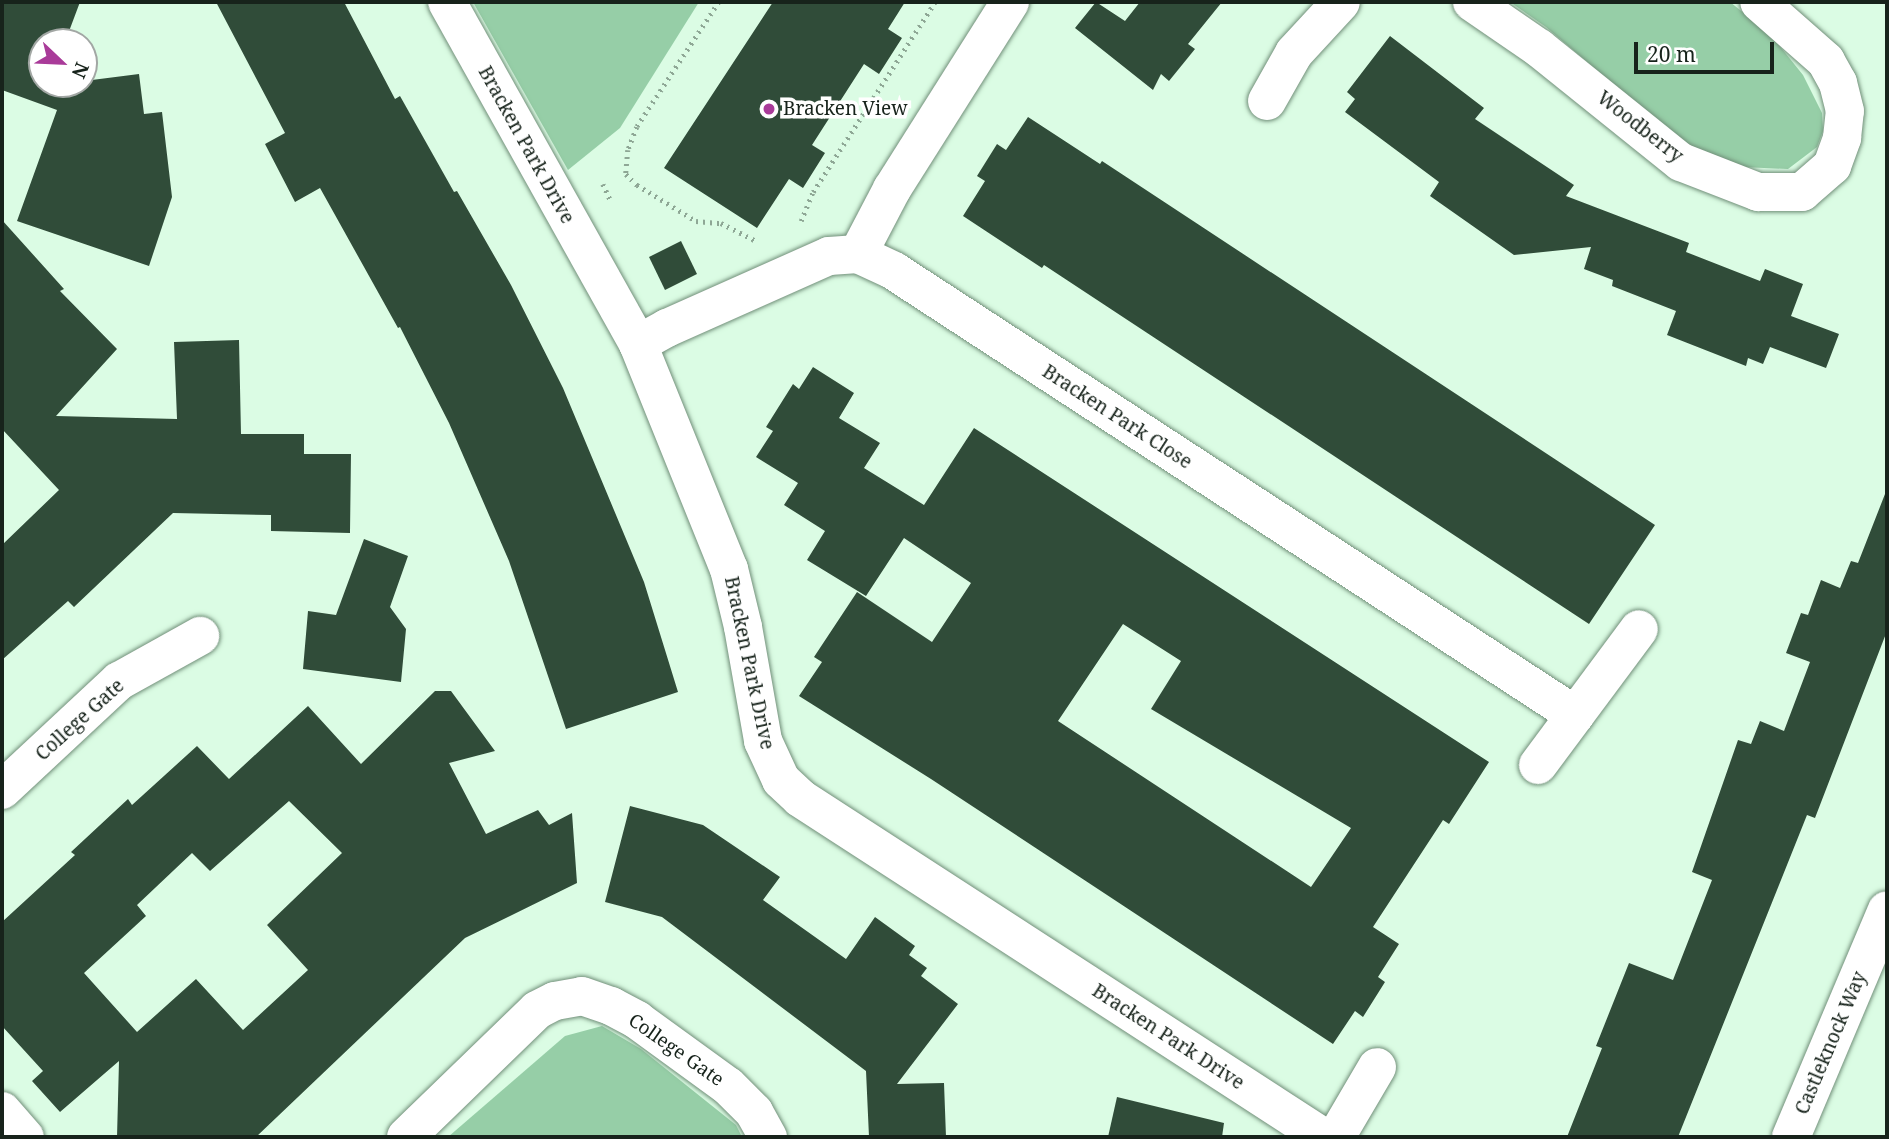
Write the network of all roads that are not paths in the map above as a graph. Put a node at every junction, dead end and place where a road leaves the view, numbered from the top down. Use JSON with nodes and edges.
{"nodes":[{"id":1,"x":447,"y":2,"type":"edge"},
{"id":2,"x":1010,"y":2,"type":"edge"},
{"id":3,"x":1341,"y":2,"type":"edge"},
{"id":4,"x":1472,"y":2,"type":"edge"},
{"id":5,"x":1759,"y":2,"type":"edge"},
{"id":6,"x":1267,"y":101,"type":"dead end"},
{"id":7,"x":858,"y":254,"type":"junction"},
{"id":8,"x":638,"y":344,"type":"junction"},
{"id":9,"x":1639,"y":629,"type":"dead end"},
{"id":10,"x":200,"y":636,"type":"dead end"},
{"id":11,"x":1576,"y":715,"type":"junction"},
{"id":12,"x":1538,"y":765,"type":"dead end"},
{"id":13,"x":2,"y":790,"type":"edge"},
{"id":14,"x":1887,"y":910,"type":"edge"},
{"id":15,"x":1377,"y":1067,"type":"dead end"},
{"id":16,"x":2,"y":1111,"type":"edge"},
{"id":17,"x":25,"y":1137,"type":"edge"},
{"id":18,"x":406,"y":1137,"type":"edge"},
{"id":19,"x":768,"y":1137,"type":"edge"},
{"id":20,"x":1323,"y":1137,"type":"edge"},
{"id":21,"x":1336,"y":1137,"type":"edge"},
{"id":22,"x":1791,"y":1137,"type":"edge"}],
"edges":[{"from":1,"to":8,"type":"street","name":"Bracken Park Drive"},
{"from":2,"to":7,"type":"street"},
{"from":3,"to":6,"type":"street"},
{"from":4,"to":5,"type":"street","name":"Woodberry"},
{"from":7,"to":8,"type":"street"},
{"from":7,"to":11,"type":"street","name":"Bracken Park Close"},
{"from":8,"to":20,"type":"street","name":"Bracken Park Drive"},
{"from":9,"to":11,"type":"street"},
{"from":10,"to":13,"type":"street","name":"College Gate"},
{"from":11,"to":12,"type":"street"},
{"from":14,"to":22,"type":"street","name":"Castleknock Way"},
{"from":15,"to":21,"type":"street"},
{"from":16,"to":17,"type":"street"},
{"from":18,"to":19,"type":"street","name":"College Gate"}]}
